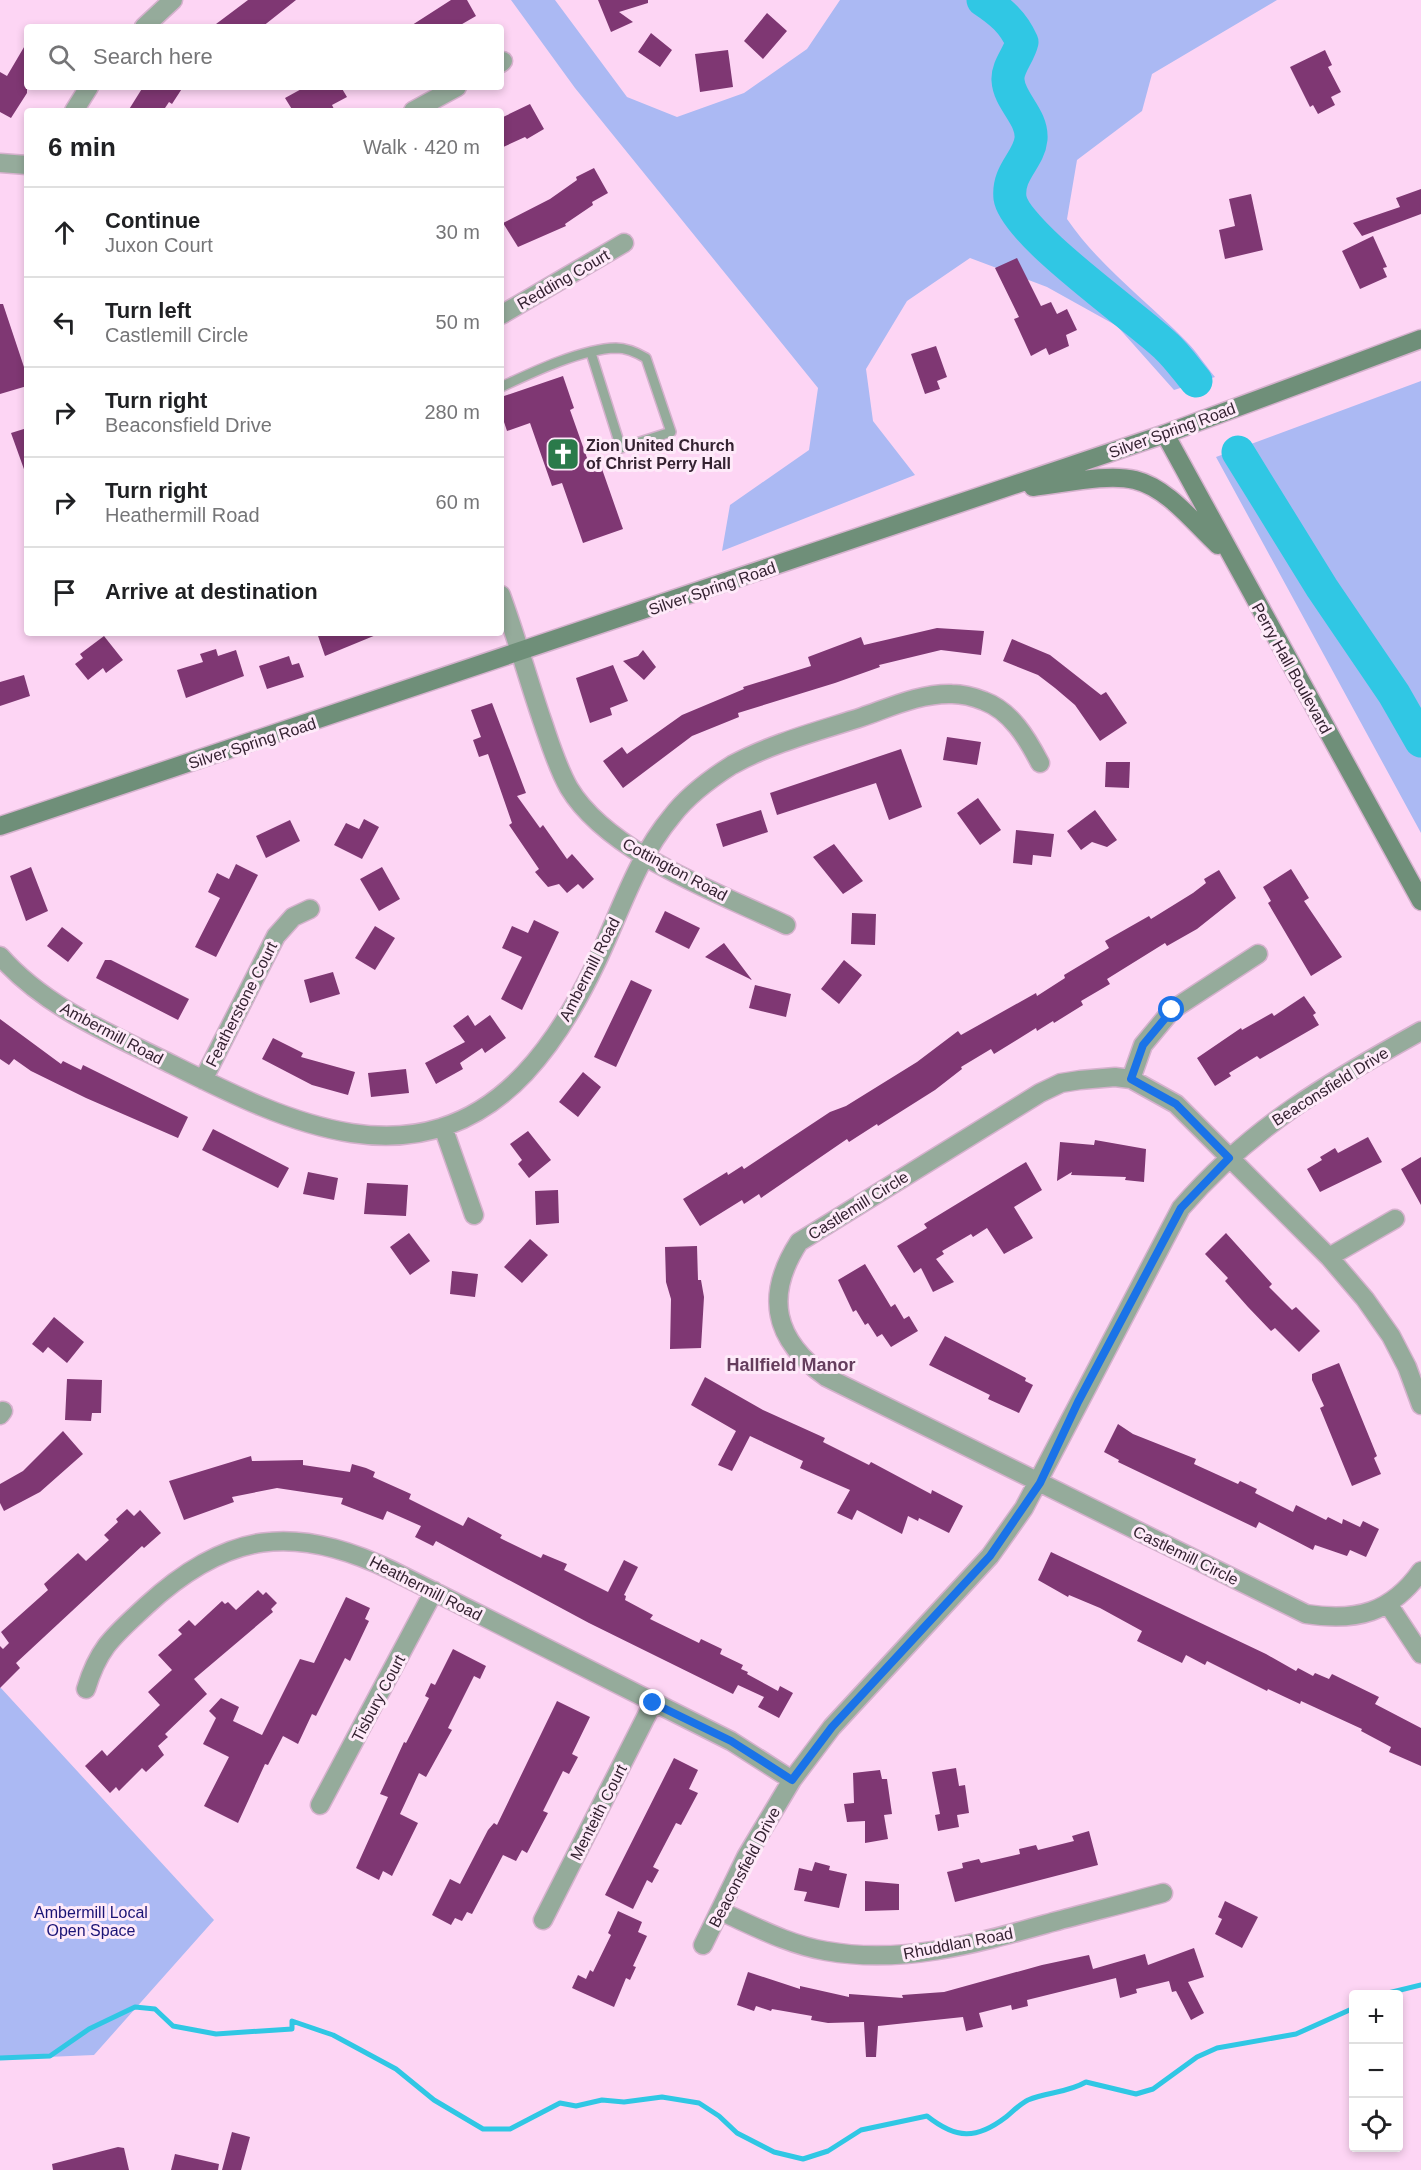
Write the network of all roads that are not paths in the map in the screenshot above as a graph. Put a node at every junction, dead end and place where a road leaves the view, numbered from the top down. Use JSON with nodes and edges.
{"nodes":[{"id":1,"x":173,"y":0,"type":"edge"},
{"id":2,"x":147,"y":24,"type":"edge"},
{"id":3,"x":87,"y":90,"type":"edge"},
{"id":4,"x":452,"y":90,"type":"edge"},
{"id":5,"x":76,"y":108,"type":"edge"},
{"id":6,"x":418,"y":108,"type":"edge"},
{"id":7,"x":0,"y":163,"type":"edge"},
{"id":8,"x":24,"y":165,"type":"edge"},
{"id":9,"x":624,"y":243,"type":"dead end"},
{"id":10,"x":504,"y":313,"type":"edge"},
{"id":11,"x":1421,"y":339,"type":"edge"},
{"id":12,"x":591,"y":353,"type":"junction"},
{"id":13,"x":504,"y":386,"type":"edge"},
{"id":14,"x":1165,"y":434,"type":"junction"},
{"id":15,"x":998,"y":491,"type":"junction"},
{"id":16,"x":1228,"y":554,"type":"junction"},
{"id":17,"x":504,"y":604,"type":"edge"},
{"id":18,"x":521,"y":653,"type":"junction"},
{"id":19,"x":1040,"y":763,"type":"dead end"},
{"id":20,"x":0,"y":826,"type":"edge"},
{"id":21,"x":644,"y":856,"type":"junction"},
{"id":22,"x":1421,"y":901,"type":"edge"},
{"id":23,"x":310,"y":909,"type":"dead end"},
{"id":24,"x":786,"y":925,"type":"dead end"},
{"id":25,"x":1258,"y":954,"type":"dead end"},
{"id":26,"x":0,"y":956,"type":"edge"},
{"id":27,"x":1421,"y":1031,"type":"edge"},
{"id":28,"x":1131,"y":1079,"type":"junction"},
{"id":29,"x":203,"y":1080,"type":"junction"},
{"id":30,"x":443,"y":1126,"type":"junction"},
{"id":31,"x":1229,"y":1158,"type":"junction"},
{"id":32,"x":474,"y":1215,"type":"dead end"},
{"id":33,"x":1395,"y":1219,"type":"dead end"},
{"id":34,"x":1329,"y":1257,"type":"junction"},
{"id":35,"x":1421,"y":1405,"type":"edge"},
{"id":36,"x":1040,"y":1483,"type":"junction"},
{"id":37,"x":1421,"y":1571,"type":"edge"},
{"id":38,"x":434,"y":1591,"type":"junction"},
{"id":39,"x":1388,"y":1604,"type":"junction"},
{"id":40,"x":1421,"y":1654,"type":"edge"},
{"id":41,"x":86,"y":1689,"type":"dead end"},
{"id":42,"x":653,"y":1703,"type":"junction"},
{"id":43,"x":792,"y":1780,"type":"junction"},
{"id":44,"x":320,"y":1805,"type":"dead end"},
{"id":45,"x":1163,"y":1893,"type":"dead end"},
{"id":46,"x":720,"y":1911,"type":"junction"},
{"id":47,"x":543,"y":1920,"type":"dead end"},
{"id":48,"x":703,"y":1945,"type":"dead end"}],
"edges":[{"from":1,"to":2,"type":"street"},
{"from":3,"to":5,"type":"street"},
{"from":4,"to":6,"type":"street"},
{"from":7,"to":8,"type":"street"},
{"from":9,"to":10,"type":"street","name":"Redding Court"},
{"from":11,"to":14,"type":"main road","name":"Silver Spring Road"},
{"from":12,"to":12,"type":"lane"},
{"from":12,"to":13,"type":"lane"},
{"from":14,"to":15,"type":"main road","name":"Silver Spring Road"},
{"from":14,"to":16,"type":"main road","name":"Perry Hall Boulevard"},
{"from":15,"to":16,"type":"main road"},
{"from":15,"to":18,"type":"main road","name":"Silver Spring Road"},
{"from":16,"to":22,"type":"main road","name":"Perry Hall Boulevard"},
{"from":17,"to":18,"type":"street","name":"Cottington Road"},
{"from":18,"to":20,"type":"main road","name":"Silver Spring Road"},
{"from":18,"to":21,"type":"street","name":"Cottington Road"},
{"from":19,"to":21,"type":"street","name":"Ambermill Road"},
{"from":21,"to":24,"type":"street","name":"Cottington Road"},
{"from":21,"to":30,"type":"street","name":"Ambermill Road"},
{"from":23,"to":29,"type":"street","name":"Featherstone Court"},
{"from":25,"to":28,"type":"street"},
{"from":26,"to":29,"type":"street","name":"Ambermill Road"},
{"from":27,"to":31,"type":"street","name":"Beaconsfield Drive"},
{"from":28,"to":31,"type":"street","name":"Castlemill Circle"},
{"from":28,"to":36,"type":"street","name":"Castlemill Circle"},
{"from":29,"to":30,"type":"street","name":"Ambermill Road"},
{"from":30,"to":32,"type":"street"},
{"from":31,"to":34,"type":"street","name":"Castlemill Circle"},
{"from":31,"to":36,"type":"street","name":"Beaconsfield Drive"},
{"from":33,"to":34,"type":"street"},
{"from":34,"to":35,"type":"street","name":"Castlemill Circle"},
{"from":36,"to":39,"type":"street","name":"Castlemill Circle"},
{"from":36,"to":43,"type":"street","name":"Beaconsfield Drive"},
{"from":37,"to":39,"type":"street","name":"Castlemill Circle"},
{"from":38,"to":41,"type":"street","name":"Heathermill Road"},
{"from":38,"to":42,"type":"street","name":"Heathermill Road"},
{"from":38,"to":44,"type":"street","name":"Tisbury Court"},
{"from":39,"to":40,"type":"street"},
{"from":42,"to":43,"type":"street","name":"Heathermill Road"},
{"from":42,"to":47,"type":"street","name":"Menteith Court"},
{"from":43,"to":46,"type":"street","name":"Beaconsfield Drive"},
{"from":45,"to":46,"type":"street","name":"Rhuddlan Road"},
{"from":46,"to":48,"type":"street","name":"Beaconsfield Drive"}]}
